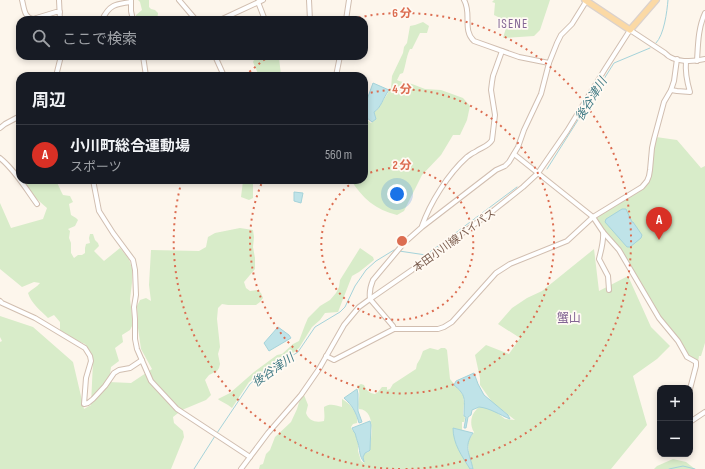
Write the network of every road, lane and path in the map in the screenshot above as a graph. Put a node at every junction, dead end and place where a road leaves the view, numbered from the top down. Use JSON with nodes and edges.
{"nodes":[{"id":1,"x":22,"y":0,"type":"edge"},
{"id":2,"x":59,"y":0,"type":"edge"},
{"id":3,"x":179,"y":0,"type":"edge"},
{"id":4,"x":309,"y":0,"type":"edge"},
{"id":5,"x":349,"y":0,"type":"edge"},
{"id":6,"x":464,"y":0,"type":"edge"},
{"id":7,"x":586,"y":0,"type":"edge"},
{"id":8,"x":656,"y":0,"type":"edge"},
{"id":9,"x":131,"y":1,"type":"edge"},
{"id":10,"x":260,"y":1,"type":"edge"},
{"id":11,"x":60,"y":12,"type":"junction"},
{"id":12,"x":705,"y":13,"type":"edge"},
{"id":13,"x":26,"y":16,"type":"edge"},
{"id":14,"x":42,"y":16,"type":"edge"},
{"id":15,"x":60,"y":16,"type":"edge"},
{"id":16,"x":104,"y":16,"type":"edge"},
{"id":17,"x":132,"y":16,"type":"edge"},
{"id":18,"x":193,"y":16,"type":"edge"},
{"id":19,"x":228,"y":16,"type":"edge"},
{"id":20,"x":264,"y":16,"type":"edge"},
{"id":21,"x":310,"y":16,"type":"edge"},
{"id":22,"x":347,"y":16,"type":"edge"},
{"id":23,"x":630,"y":30,"type":"junction"},
{"id":24,"x":502,"y":51,"type":"junction"},
{"id":25,"x":677,"y":59,"type":"junction"},
{"id":26,"x":705,"y":59,"type":"edge"},
{"id":27,"x":60,"y":60,"type":"edge"},
{"id":28,"x":144,"y":60,"type":"edge"},
{"id":29,"x":217,"y":60,"type":"edge"},
{"id":30,"x":339,"y":60,"type":"edge"},
{"id":31,"x":686,"y":61,"type":"junction"},
{"id":32,"x":697,"y":61,"type":"junction"},
{"id":33,"x":549,"y":63,"type":"junction"},
{"id":34,"x":57,"y":72,"type":"edge"},
{"id":35,"x":145,"y":72,"type":"edge"},
{"id":36,"x":222,"y":72,"type":"edge"},
{"id":37,"x":337,"y":72,"type":"edge"},
{"id":38,"x":671,"y":90,"type":"junction"},
{"id":39,"x":16,"y":118,"type":"edge"},
{"id":40,"x":0,"y":128,"type":"edge"},
{"id":41,"x":514,"y":154,"type":"junction"},
{"id":42,"x":0,"y":158,"type":"edge"},
{"id":43,"x":538,"y":172,"type":"junction"},
{"id":44,"x":16,"y":175,"type":"edge"},
{"id":45,"x":23,"y":184,"type":"edge"},
{"id":46,"x":94,"y":184,"type":"edge"},
{"id":47,"x":37,"y":204,"type":"dead end"},
{"id":48,"x":594,"y":218,"type":"junction"},
{"id":49,"x":422,"y":227,"type":"junction"},
{"id":50,"x":603,"y":232,"type":"junction"},
{"id":51,"x":610,"y":290,"type":"dead end"},
{"id":52,"x":370,"y":299,"type":"junction"},
{"id":53,"x":0,"y":301,"type":"edge"},
{"id":54,"x":394,"y":329,"type":"junction"},
{"id":55,"x":326,"y":356,"type":"junction"},
{"id":56,"x":142,"y":360,"type":"junction"},
{"id":57,"x":691,"y":385,"type":"edge"},
{"id":58,"x":705,"y":412,"type":"edge"},
{"id":59,"x":692,"y":421,"type":"edge"},
{"id":60,"x":250,"y":457,"type":"junction"},
{"id":61,"x":241,"y":469,"type":"edge"}],
"edges":[{"from":1,"to":13,"type":"street"},
{"from":2,"to":11,"type":"street"},
{"from":3,"to":18,"type":"street"},
{"from":4,"to":21,"type":"street"},
{"from":5,"to":22,"type":"street"},
{"from":6,"to":24,"type":"street"},
{"from":7,"to":23,"type":"main road"},
{"from":7,"to":33,"type":"street"},
{"from":8,"to":23,"type":"main road","name":"本田小川線バイパス"},
{"from":9,"to":16,"type":"street"},
{"from":9,"to":17,"type":"street"},
{"from":10,"to":19,"type":"street"},
{"from":10,"to":20,"type":"street"},
{"from":11,"to":14,"type":"street"},
{"from":11,"to":15,"type":"street"},
{"from":12,"to":32,"type":"street"},
{"from":23,"to":25,"type":"street"},
{"from":23,"to":43,"type":"street","name":"本田小川線バイパス"},
{"from":24,"to":33,"type":"street"},
{"from":24,"to":49,"type":"street"},
{"from":25,"to":31,"type":"street"},
{"from":25,"to":38,"type":"street"},
{"from":26,"to":32,"type":"street"},
{"from":27,"to":34,"type":"street"},
{"from":28,"to":35,"type":"street"},
{"from":29,"to":36,"type":"street"},
{"from":30,"to":37,"type":"street"},
{"from":31,"to":32,"type":"street"},
{"from":31,"to":38,"type":"street"},
{"from":33,"to":41,"type":"street"},
{"from":38,"to":48,"type":"street"},
{"from":39,"to":40,"type":"street"},
{"from":41,"to":43,"type":"street"},
{"from":41,"to":49,"type":"street"},
{"from":42,"to":44,"type":"street"},
{"from":43,"to":48,"type":"street"},
{"from":43,"to":52,"type":"street","name":"本田小川線バイパス"},
{"from":45,"to":47,"type":"street"},
{"from":46,"to":56,"type":"street"},
{"from":48,"to":50,"type":"street"},
{"from":48,"to":54,"type":"street"},
{"from":49,"to":52,"type":"street"},
{"from":50,"to":51,"type":"street"},
{"from":50,"to":57,"type":"street"},
{"from":52,"to":54,"type":"street"},
{"from":52,"to":55,"type":"street","name":"本田小川線バイパス"},
{"from":53,"to":56,"type":"street"},
{"from":54,"to":55,"type":"street"},
{"from":55,"to":60,"type":"street","name":"本田小川線バイパス"},
{"from":56,"to":60,"type":"street"},
{"from":58,"to":59,"type":"street"},
{"from":60,"to":61,"type":"street","name":"本田小川線バイパス"}]}
